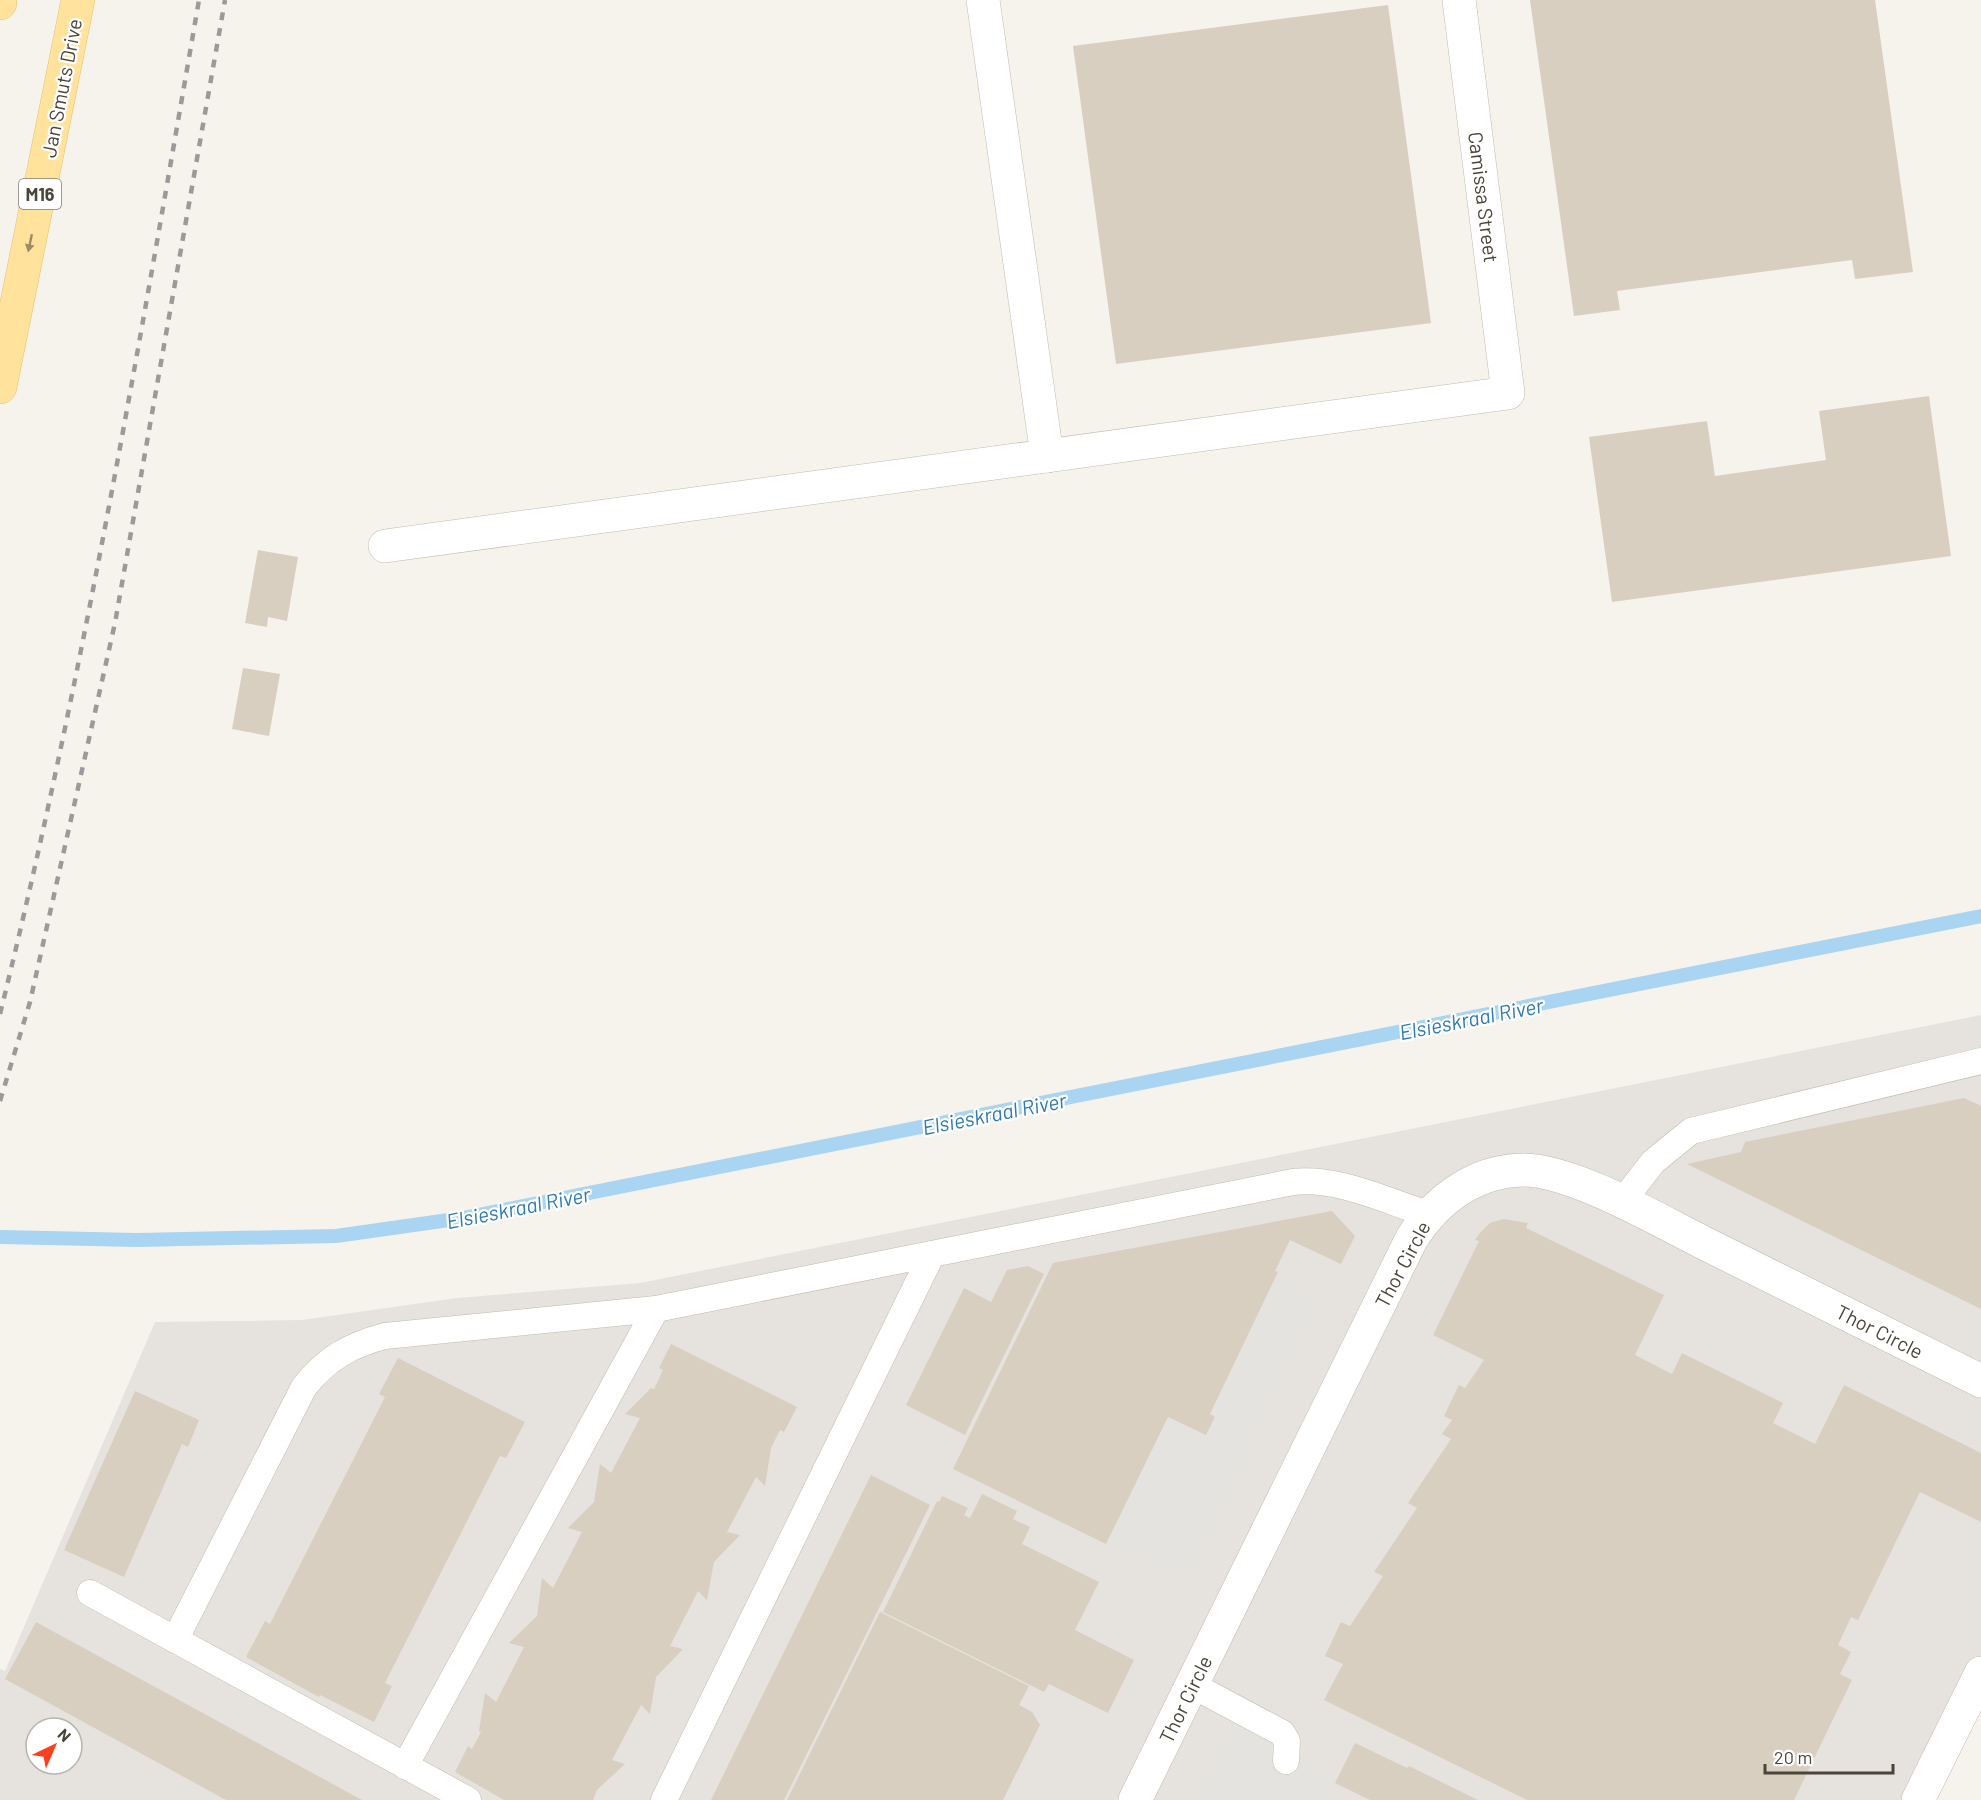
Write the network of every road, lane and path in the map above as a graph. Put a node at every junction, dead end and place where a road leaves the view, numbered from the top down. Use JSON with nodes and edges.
{"nodes":[{"id":1,"x":78,"y":0,"type":"edge"},
{"id":2,"x":983,"y":0,"type":"edge"},
{"id":3,"x":1459,"y":0,"type":"edge"},
{"id":4,"x":0,"y":387,"type":"edge"},
{"id":5,"x":1047,"y":456,"type":"junction"},
{"id":6,"x":385,"y":546,"type":"dead end"},
{"id":7,"x":1981,"y":1061,"type":"edge"},
{"id":8,"x":1622,"y":1202,"type":"junction"},
{"id":9,"x":1428,"y":1214,"type":"junction"},
{"id":10,"x":932,"y":1254,"type":"junction"},
{"id":11,"x":656,"y":1309,"type":"junction"},
{"id":12,"x":1981,"y":1381,"type":"edge"},
{"id":13,"x":90,"y":1593,"type":"dead end"},
{"id":14,"x":175,"y":1641,"type":"junction"},
{"id":15,"x":1981,"y":1673,"type":"edge"},
{"id":16,"x":1192,"y":1685,"type":"junction"},
{"id":17,"x":1286,"y":1761,"type":"dead end"},
{"id":18,"x":405,"y":1766,"type":"junction"},
{"id":19,"x":468,"y":1800,"type":"edge"},
{"id":20,"x":664,"y":1800,"type":"edge"},
{"id":21,"x":1135,"y":1800,"type":"edge"},
{"id":22,"x":1918,"y":1800,"type":"edge"}],
"edges":[{"from":1,"to":4,"type":"main road","name":"Jan Smuts Drive","number":"M16","one_way":true},
{"from":2,"to":5,"type":"street"},
{"from":3,"to":5,"type":"street","name":"Camissa Street"},
{"from":5,"to":6,"type":"street"},
{"from":7,"to":8,"type":"lane"},
{"from":8,"to":9,"type":"street","name":"Thor Circle"},
{"from":8,"to":12,"type":"street","name":"Thor Circle"},
{"from":9,"to":10,"type":"lane"},
{"from":9,"to":16,"type":"street","name":"Thor Circle"},
{"from":10,"to":11,"type":"lane"},
{"from":10,"to":20,"type":"lane"},
{"from":11,"to":14,"type":"lane"},
{"from":11,"to":18,"type":"lane"},
{"from":13,"to":14,"type":"lane"},
{"from":14,"to":18,"type":"lane"},
{"from":15,"to":22,"type":"street"},
{"from":16,"to":17,"type":"lane"},
{"from":16,"to":21,"type":"street","name":"Thor Circle"},
{"from":18,"to":19,"type":"lane"}]}
